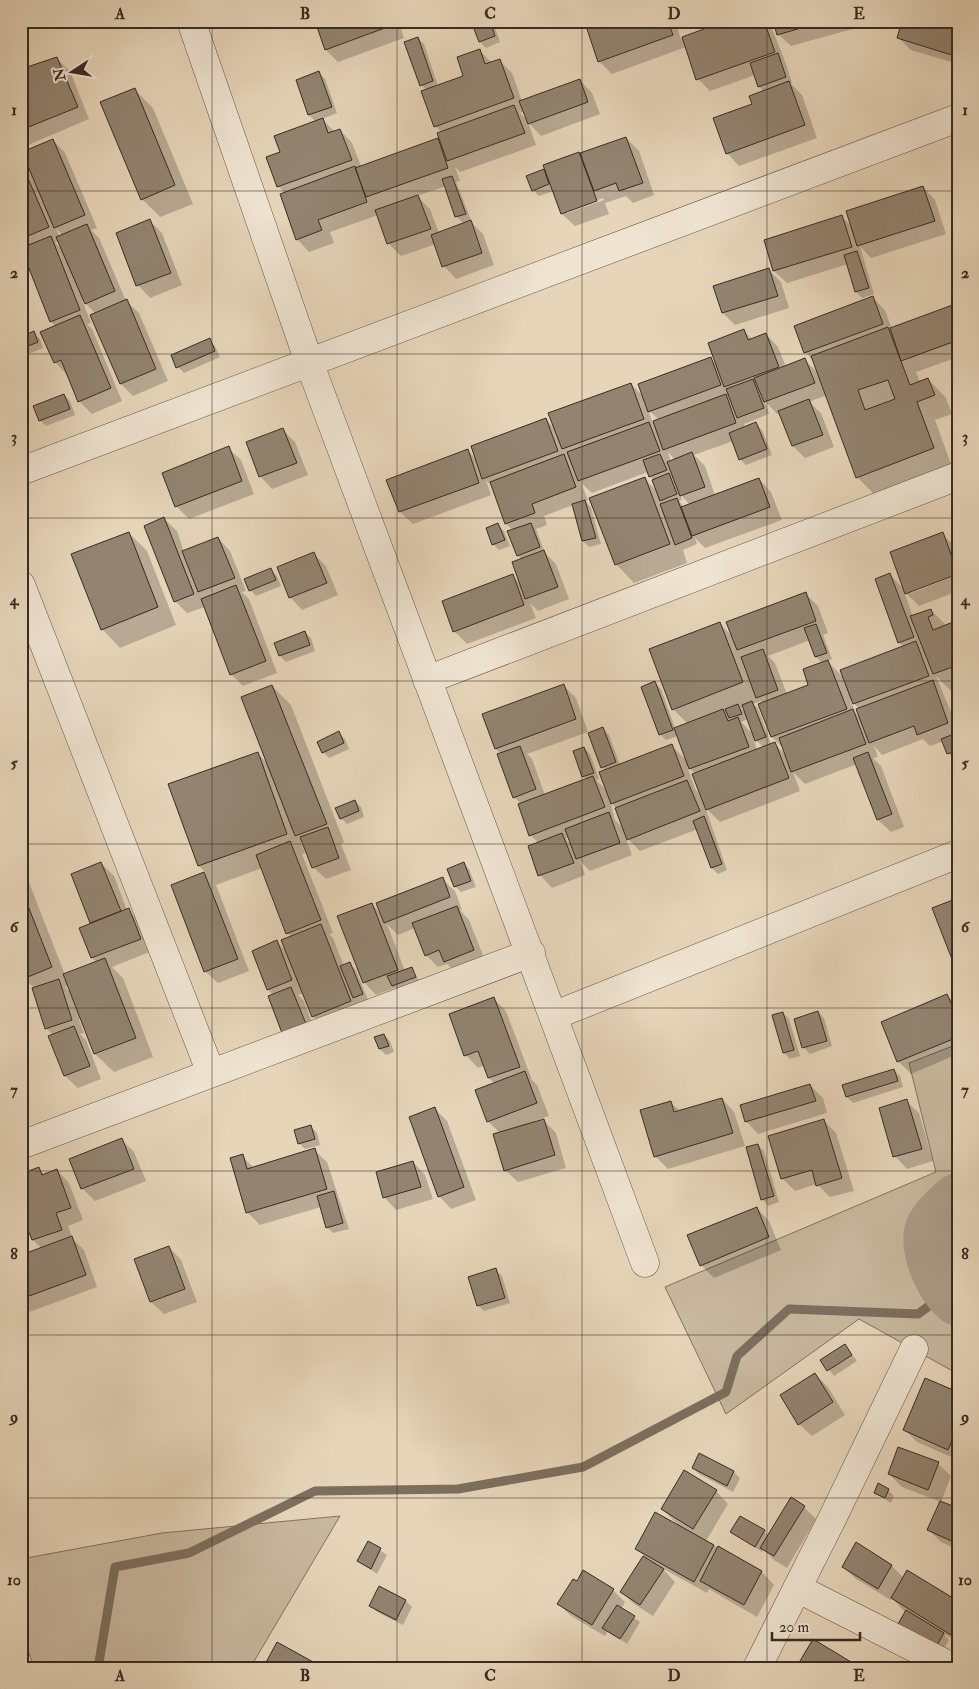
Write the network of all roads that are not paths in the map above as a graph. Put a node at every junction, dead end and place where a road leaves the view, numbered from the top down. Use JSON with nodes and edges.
{"nodes":[{"id":1,"x":191,"y":21,"type":"edge"},
{"id":2,"x":958,"y":118,"type":"edge"},
{"id":3,"x":309,"y":362,"type":"junction"},
{"id":4,"x":21,"y":470,"type":"edge"},
{"id":5,"x":958,"y":476,"type":"edge"},
{"id":6,"x":21,"y":585,"type":"edge"},
{"id":7,"x":427,"y":680,"type":"junction"},
{"id":8,"x":958,"y":854,"type":"edge"},
{"id":9,"x":531,"y":953,"type":"junction"},
{"id":10,"x":553,"y":1016,"type":"junction"},
{"id":11,"x":211,"y":1073,"type":"junction"},
{"id":12,"x":21,"y":1145,"type":"edge"},
{"id":13,"x":645,"y":1263,"type":"dead end"},
{"id":14,"x":914,"y":1349,"type":"dead end"},
{"id":15,"x":797,"y":1588,"type":"junction"},
{"id":16,"x":757,"y":1668,"type":"edge"},
{"id":17,"x":954,"y":1668,"type":"edge"}],
"edges":[{"from":1,"to":3,"type":"street"},
{"from":2,"to":3,"type":"street"},
{"from":3,"to":4,"type":"street"},
{"from":3,"to":7,"type":"street"},
{"from":5,"to":7,"type":"street"},
{"from":6,"to":11,"type":"street"},
{"from":7,"to":9,"type":"street"},
{"from":8,"to":10,"type":"street"},
{"from":9,"to":10,"type":"street"},
{"from":9,"to":11,"type":"street"},
{"from":10,"to":13,"type":"street"},
{"from":11,"to":12,"type":"street"},
{"from":14,"to":15,"type":"street"},
{"from":15,"to":16,"type":"street"},
{"from":15,"to":17,"type":"street"}]}
